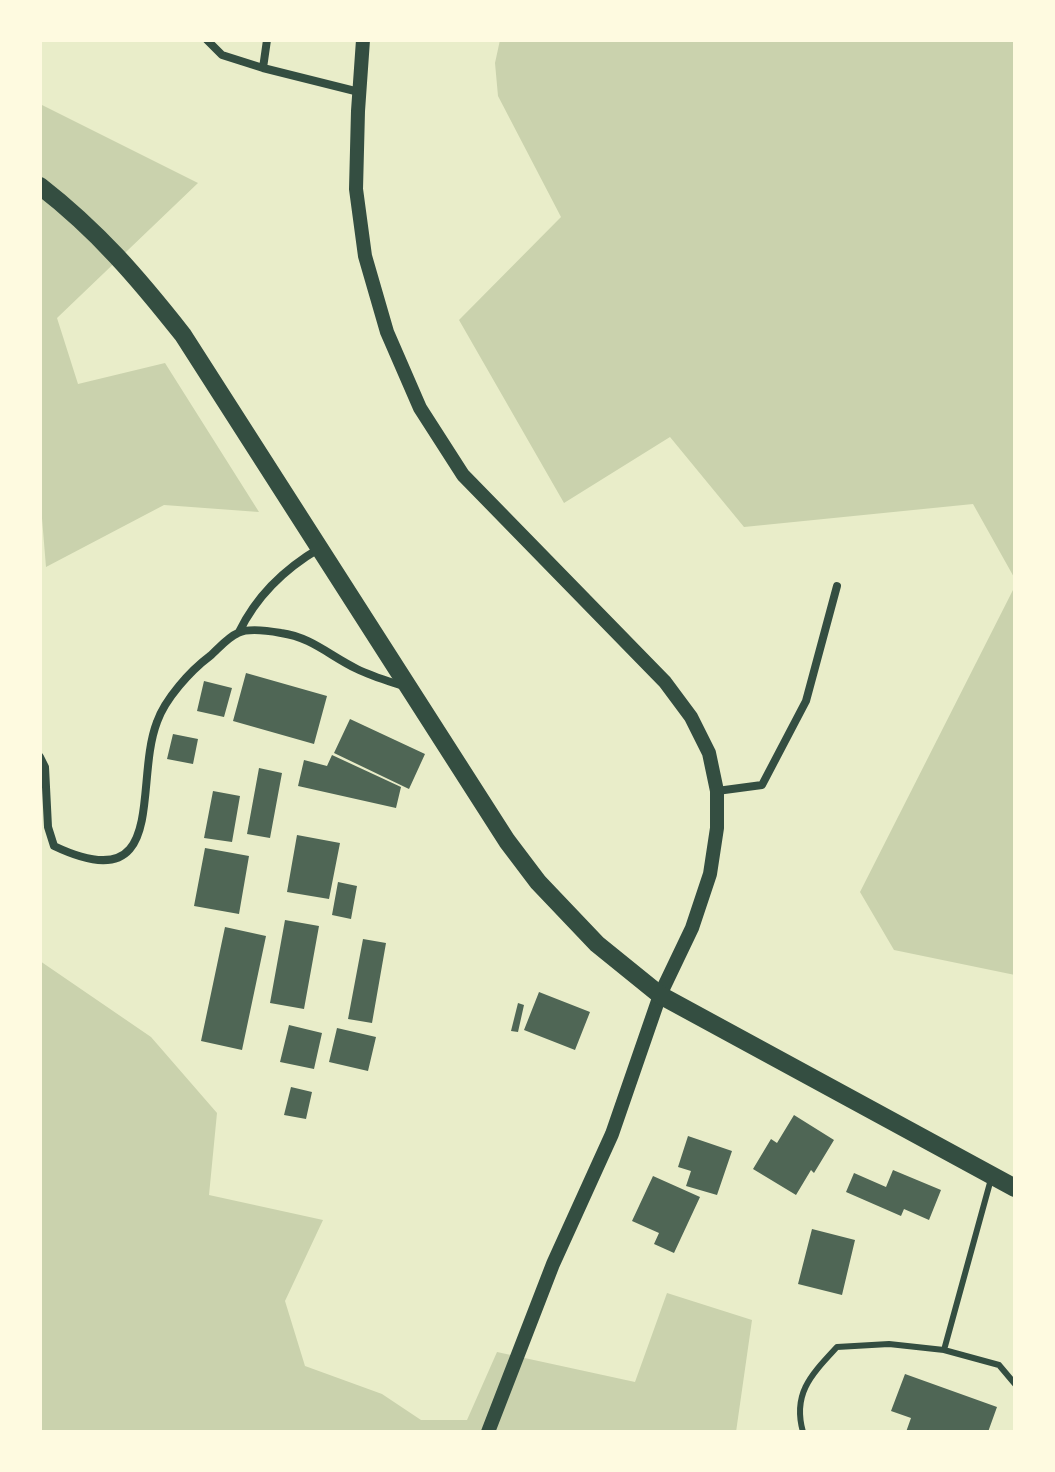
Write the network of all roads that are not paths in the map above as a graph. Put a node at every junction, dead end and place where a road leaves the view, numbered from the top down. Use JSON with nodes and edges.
{"nodes":[{"id":1,"x":207,"y":40,"type":"edge"},
{"id":2,"x":267,"y":40,"type":"edge"},
{"id":3,"x":363,"y":40,"type":"edge"},
{"id":4,"x":263,"y":68,"type":"junction"},
{"id":5,"x":359,"y":92,"type":"junction"},
{"id":6,"x":40,"y":186,"type":"edge"},
{"id":7,"x":320,"y":548,"type":"junction"},
{"id":8,"x":837,"y":586,"type":"dead end"},
{"id":9,"x":239,"y":632,"type":"junction"},
{"id":10,"x":411,"y":689,"type":"junction"},
{"id":11,"x":40,"y":757,"type":"edge"},
{"id":12,"x":717,"y":791,"type":"junction"},
{"id":13,"x":660,"y":995,"type":"junction"},
{"id":14,"x":992,"y":1176,"type":"junction"},
{"id":15,"x":1015,"y":1188,"type":"edge"},
{"id":16,"x":944,"y":1350,"type":"junction"},
{"id":17,"x":1015,"y":1384,"type":"edge"},
{"id":18,"x":488,"y":1432,"type":"edge"},
{"id":19,"x":803,"y":1432,"type":"edge"}],
"edges":[{"from":1,"to":4,"type":"street"},
{"from":2,"to":4,"type":"street"},
{"from":3,"to":5,"type":"street"},
{"from":4,"to":5,"type":"street"},
{"from":5,"to":12,"type":"street"},
{"from":6,"to":7,"type":"highway"},
{"from":7,"to":9,"type":"street"},
{"from":7,"to":10,"type":"highway"},
{"from":8,"to":12,"type":"street"},
{"from":9,"to":10,"type":"street"},
{"from":9,"to":11,"type":"street"},
{"from":10,"to":13,"type":"highway"},
{"from":12,"to":13,"type":"street"},
{"from":13,"to":14,"type":"highway"},
{"from":13,"to":18,"type":"street"},
{"from":14,"to":15,"type":"highway"},
{"from":14,"to":16,"type":"lane"},
{"from":16,"to":17,"type":"lane"},
{"from":16,"to":19,"type":"lane"}]}
